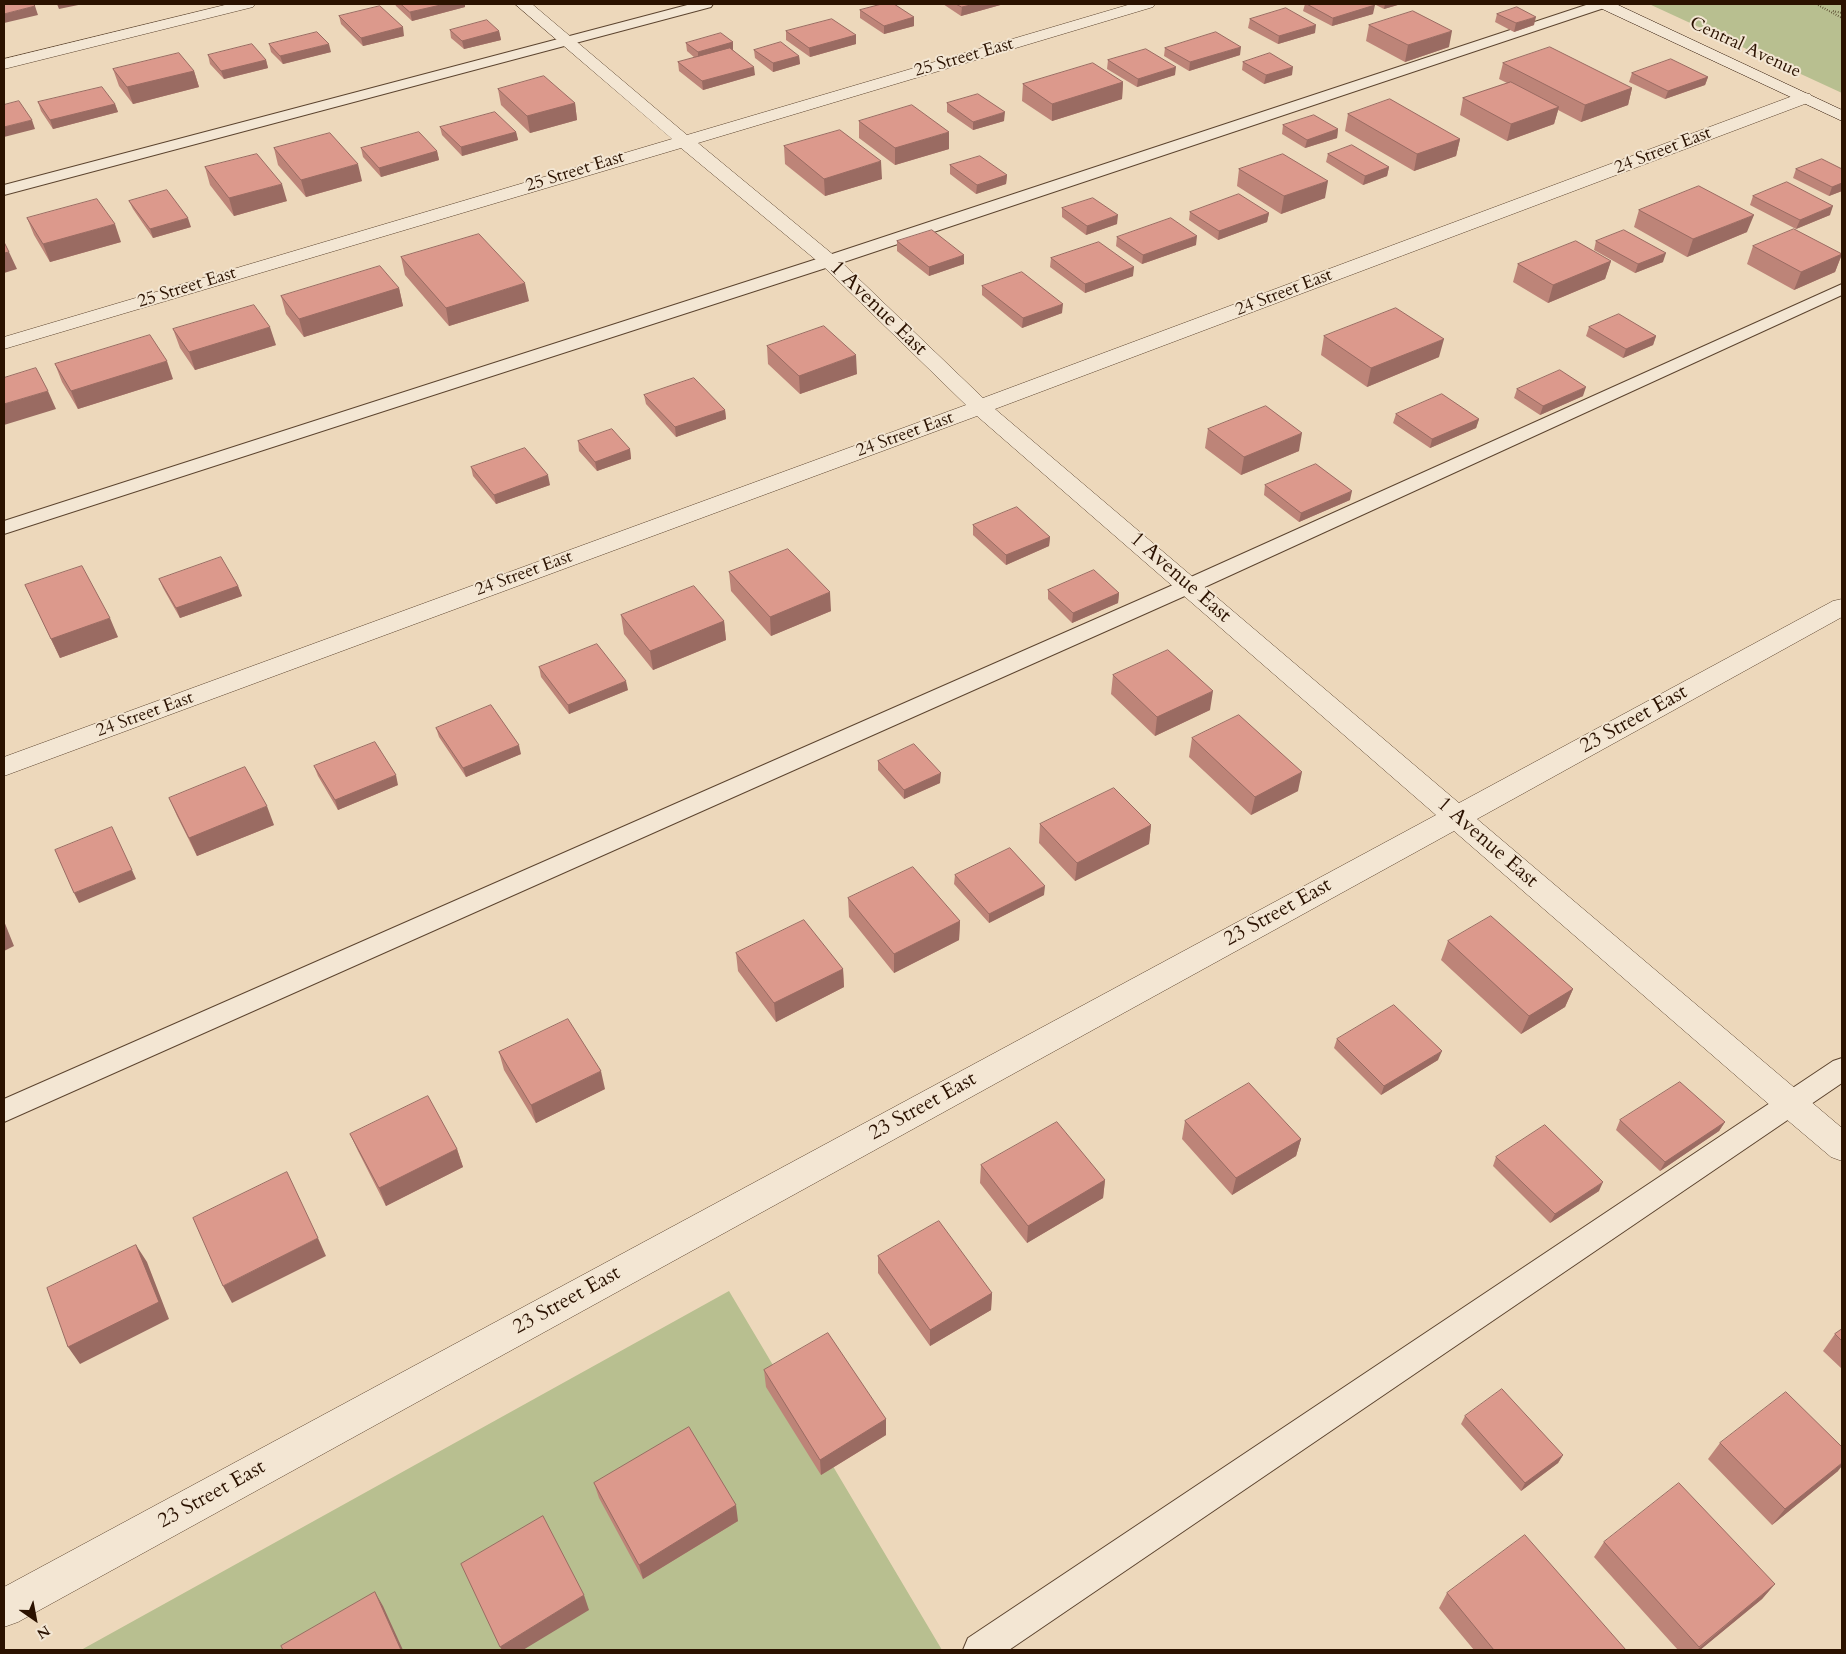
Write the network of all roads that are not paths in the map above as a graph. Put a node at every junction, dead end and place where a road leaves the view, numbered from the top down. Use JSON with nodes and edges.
{"nodes":[{"id":1,"x":248,"y":4,"type":"edge"},
{"id":2,"x":523,"y":4,"type":"edge"},
{"id":3,"x":706,"y":4,"type":"edge"},
{"id":4,"x":1147,"y":4,"type":"edge"},
{"id":5,"x":1603,"y":4,"type":"edge"},
{"id":6,"x":567,"y":40,"type":"junction"},
{"id":7,"x":4,"y":64,"type":"edge"},
{"id":8,"x":1804,"y":98,"type":"junction"},
{"id":9,"x":1842,"y":116,"type":"edge"},
{"id":10,"x":683,"y":140,"type":"junction"},
{"id":11,"x":4,"y":190,"type":"edge"},
{"id":12,"x":829,"y":261,"type":"junction"},
{"id":13,"x":1842,"y":289,"type":"edge"},
{"id":14,"x":4,"y":343,"type":"edge"},
{"id":15,"x":980,"y":407,"type":"junction"},
{"id":16,"x":4,"y":528,"type":"edge"},
{"id":17,"x":1189,"y":586,"type":"junction"},
{"id":18,"x":1842,"y":607,"type":"edge"},
{"id":19,"x":4,"y":768,"type":"edge"},
{"id":20,"x":1456,"y":816,"type":"junction"},
{"id":21,"x":1842,"y":1069,"type":"edge"},
{"id":22,"x":1790,"y":1104,"type":"junction"},
{"id":23,"x":4,"y":1111,"type":"edge"},
{"id":24,"x":1842,"y":1147,"type":"edge"},
{"id":25,"x":4,"y":1608,"type":"edge"},
{"id":26,"x":980,"y":1650,"type":"edge"}],
"edges":[{"from":1,"to":7,"type":"street"},
{"from":2,"to":6,"type":"street","name":"1 Avenue East"},
{"from":3,"to":6,"type":"lane"},
{"from":4,"to":10,"type":"street","name":"25 Street East"},
{"from":5,"to":8,"type":"street","name":"Central Avenue"},
{"from":5,"to":12,"type":"lane"},
{"from":6,"to":10,"type":"street","name":"1 Avenue East"},
{"from":6,"to":11,"type":"lane"},
{"from":8,"to":9,"type":"street","name":"Central Avenue"},
{"from":8,"to":15,"type":"street","name":"24 Street East"},
{"from":10,"to":12,"type":"street","name":"1 Avenue East"},
{"from":10,"to":14,"type":"street","name":"25 Street East"},
{"from":12,"to":15,"type":"street","name":"1 Avenue East"},
{"from":12,"to":16,"type":"lane"},
{"from":13,"to":17,"type":"lane"},
{"from":15,"to":17,"type":"street","name":"1 Avenue East"},
{"from":15,"to":19,"type":"street","name":"24 Street East"},
{"from":17,"to":20,"type":"street","name":"1 Avenue East"},
{"from":17,"to":23,"type":"lane"},
{"from":18,"to":20,"type":"street","name":"23 Street East"},
{"from":20,"to":22,"type":"street","name":"1 Avenue East"},
{"from":20,"to":25,"type":"street","name":"23 Street East"},
{"from":21,"to":22,"type":"lane"},
{"from":22,"to":24,"type":"street","name":"1 Avenue East"},
{"from":22,"to":26,"type":"lane"}]}
